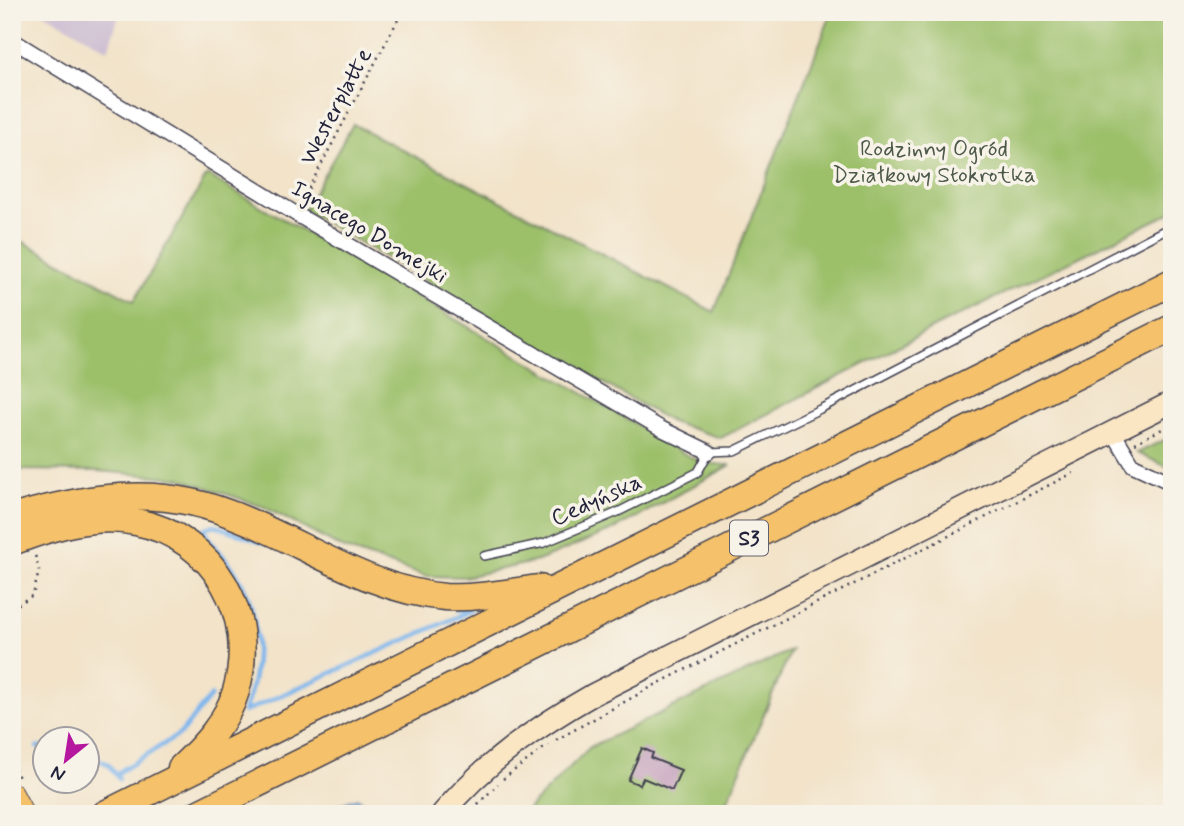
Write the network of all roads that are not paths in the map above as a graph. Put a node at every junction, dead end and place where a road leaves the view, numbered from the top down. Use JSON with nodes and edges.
{"nodes":[{"id":1,"x":12,"y":40,"type":"edge"},
{"id":2,"x":1172,"y":226,"type":"edge"},
{"id":3,"x":1172,"y":282,"type":"edge"},
{"id":4,"x":1172,"y":327,"type":"edge"},
{"id":5,"x":1172,"y":402,"type":"edge"},
{"id":6,"x":1118,"y":440,"type":"junction"},
{"id":7,"x":709,"y":452,"type":"junction"},
{"id":8,"x":1172,"y":483,"type":"edge"},
{"id":9,"x":14,"y":508,"type":"edge"},
{"id":10,"x":22,"y":545,"type":"edge"},
{"id":11,"x":484,"y":556,"type":"dead end"},
{"id":12,"x":566,"y":584,"type":"junction"},
{"id":13,"x":165,"y":783,"type":"junction"},
{"id":14,"x":105,"y":814,"type":"edge"},
{"id":15,"x":197,"y":814,"type":"edge"},
{"id":16,"x":442,"y":814,"type":"edge"}],
"edges":[{"from":1,"to":7,"type":"street","name":"Ignacego Domejki"},
{"from":2,"to":7,"type":"lane"},
{"from":3,"to":12,"type":"highway","number":"S3"},
{"from":4,"to":15,"type":"highway","number":"S3"},
{"from":5,"to":6,"type":"main road"},
{"from":6,"to":8,"type":"street"},
{"from":6,"to":16,"type":"main road"},
{"from":7,"to":11,"type":"lane","name":"Cedyńska"},
{"from":9,"to":12,"type":"highway"},
{"from":10,"to":13,"type":"highway"},
{"from":12,"to":13,"type":"highway","number":"S3"},
{"from":13,"to":14,"type":"highway","number":"S3"}]}
